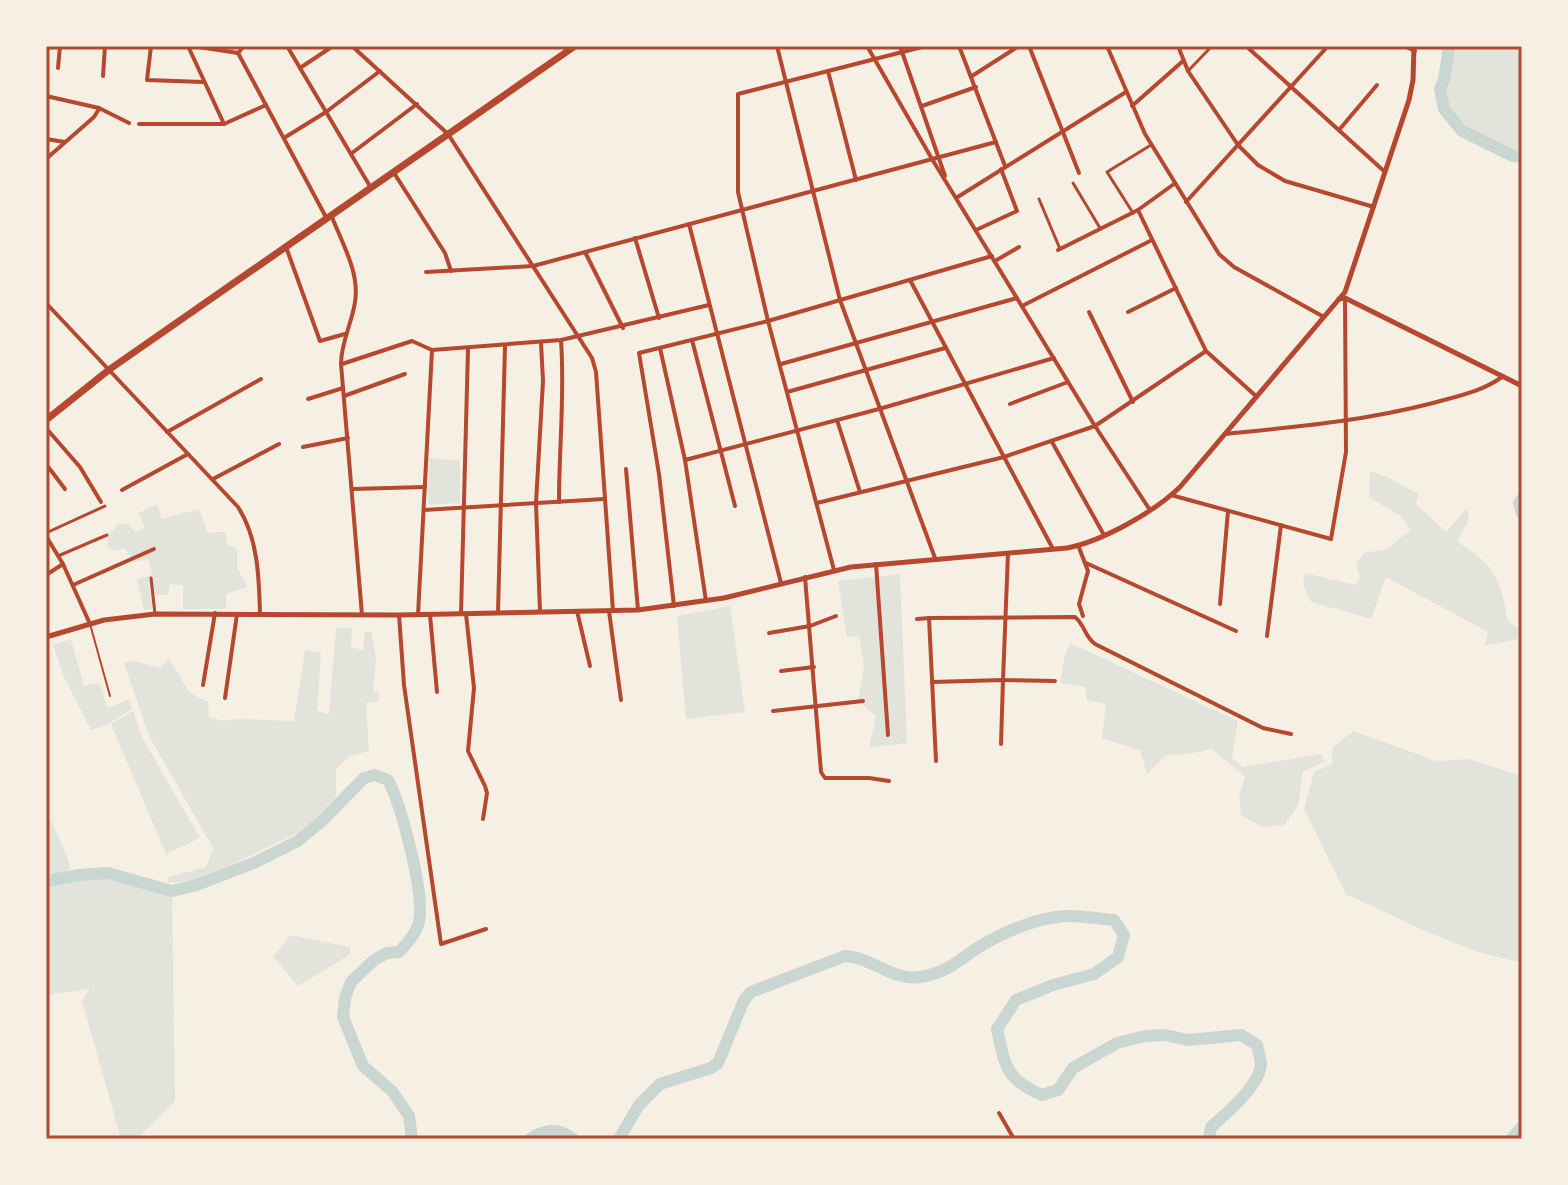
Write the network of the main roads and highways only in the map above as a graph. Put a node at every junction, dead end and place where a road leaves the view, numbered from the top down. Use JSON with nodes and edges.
{"nodes":[{"id":1,"x":575,"y":46,"type":"edge"},
{"id":2,"x":46,"y":420,"type":"edge"}],
"edges":[{"from":1,"to":2,"type":"main road"}]}
